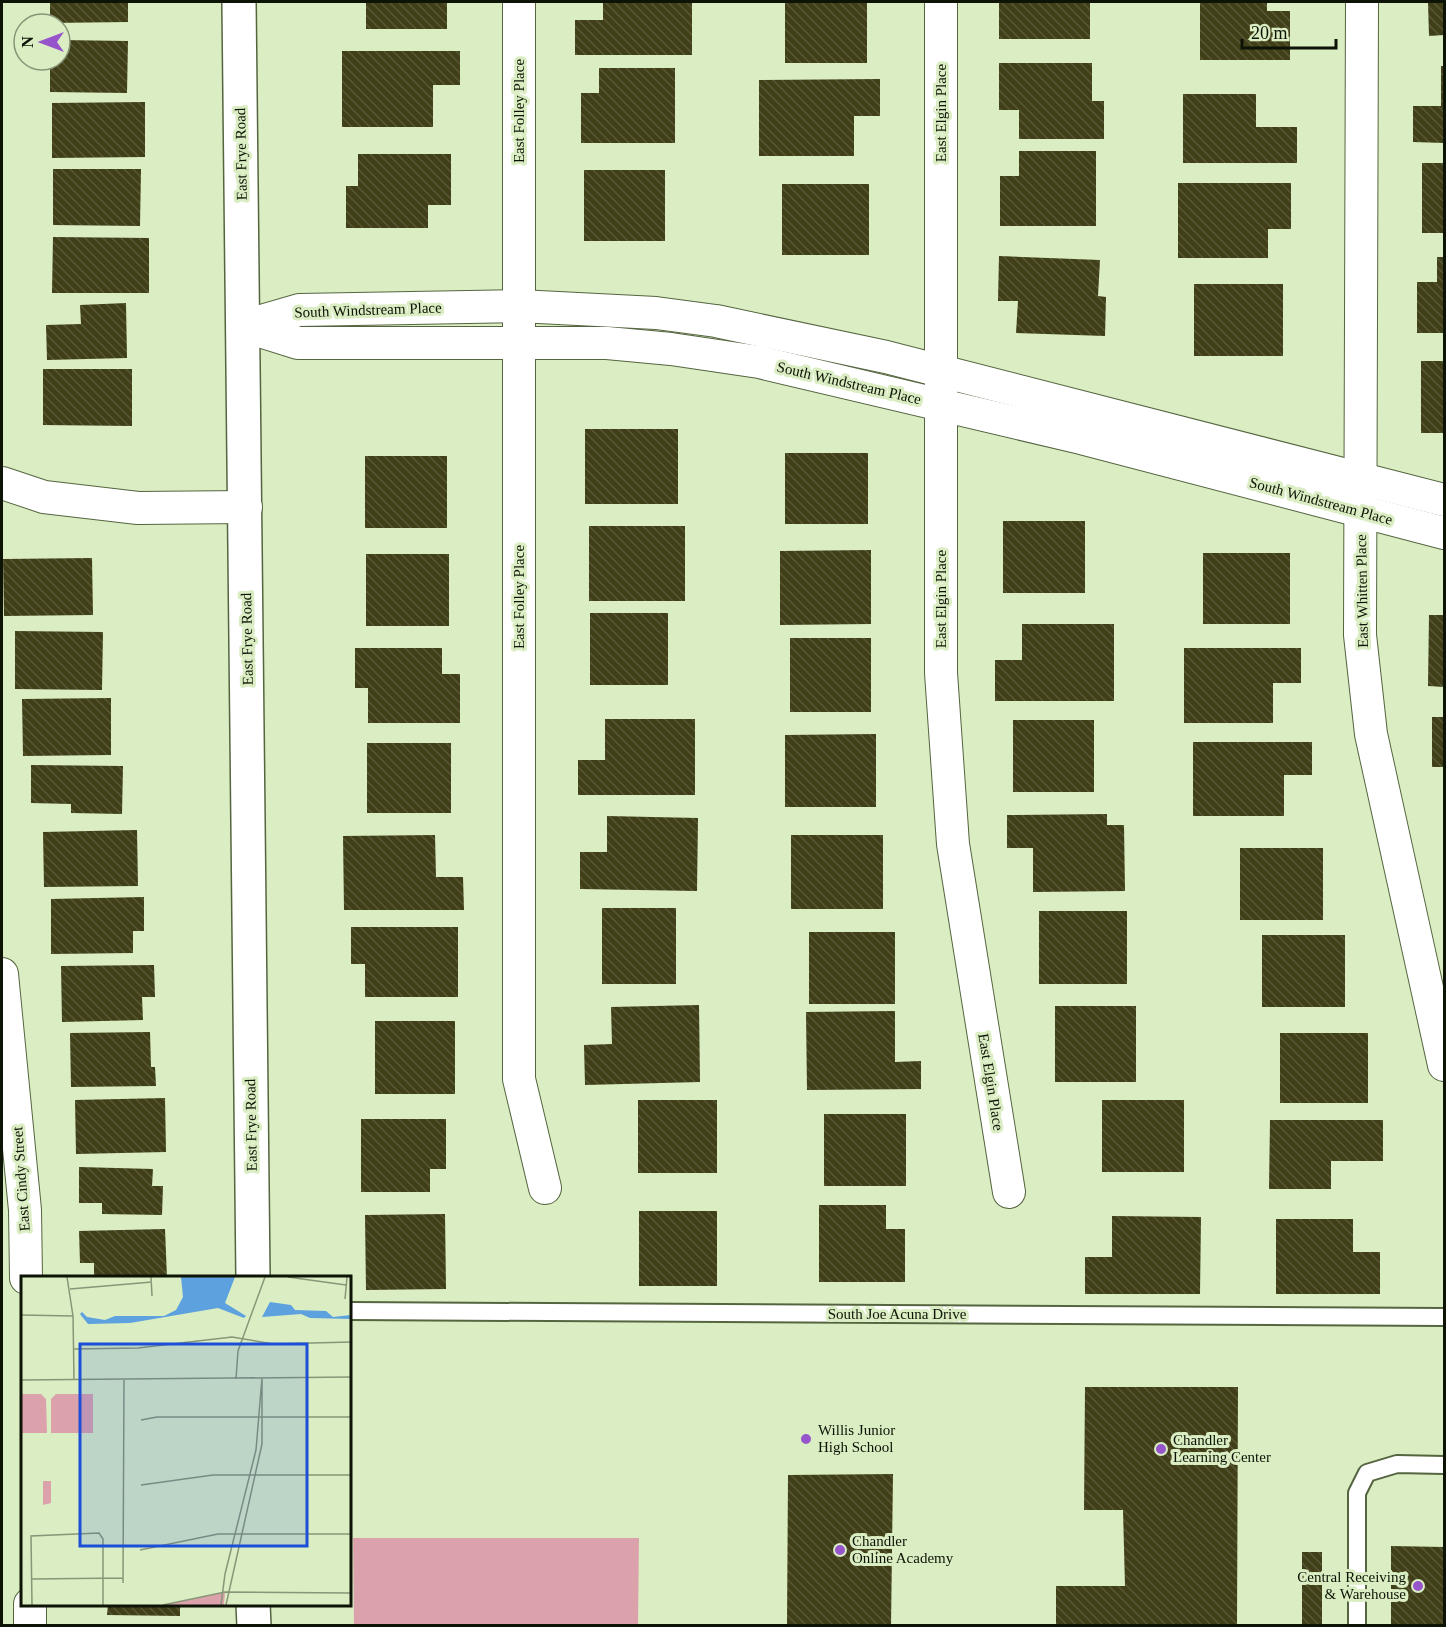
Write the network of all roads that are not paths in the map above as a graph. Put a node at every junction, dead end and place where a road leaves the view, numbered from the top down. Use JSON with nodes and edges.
{"nodes":[{"id":1,"x":239,"y":2,"type":"edge"},
{"id":2,"x":519,"y":2,"type":"edge"},
{"id":3,"x":941,"y":2,"type":"edge"},
{"id":4,"x":1362,"y":2,"type":"edge"},
{"id":5,"x":519,"y":306,"type":"junction"},
{"id":6,"x":244,"y":326,"type":"junction"},
{"id":7,"x":519,"y":342,"type":"junction"},
{"id":8,"x":941,"y":371,"type":"junction"},
{"id":9,"x":941,"y":404,"type":"junction"},
{"id":10,"x":1360,"y":478,"type":"junction"},
{"id":11,"x":2,"y":483,"type":"edge"},
{"id":12,"x":1444,"y":500,"type":"edge"},
{"id":13,"x":246,"y":507,"type":"junction"},
{"id":14,"x":1360,"y":511,"type":"junction"},
{"id":15,"x":1444,"y":533,"type":"edge"},
{"id":16,"x":2,"y":974,"type":"edge"},
{"id":17,"x":1444,"y":1065,"type":"edge"},
{"id":18,"x":545,"y":1188,"type":"dead end"},
{"id":19,"x":1009,"y":1192,"type":"dead end"},
{"id":20,"x":26,"y":1276,"type":"edge"},
{"id":21,"x":253,"y":1276,"type":"edge"},
{"id":22,"x":351,"y":1311,"type":"edge"},
{"id":23,"x":1444,"y":1317,"type":"edge"},
{"id":24,"x":1444,"y":1465,"type":"edge"},
{"id":25,"x":30,"y":1606,"type":"edge"},
{"id":26,"x":254,"y":1606,"type":"edge"},
{"id":27,"x":30,"y":1626,"type":"edge"},
{"id":28,"x":254,"y":1626,"type":"edge"},
{"id":29,"x":1357,"y":1626,"type":"edge"}],
"edges":[{"from":1,"to":6,"type":"street","name":"East Frye Road"},
{"from":2,"to":5,"type":"street","name":"East Folley Place"},
{"from":3,"to":8,"type":"street","name":"East Elgin Place"},
{"from":4,"to":10,"type":"street","name":"East Whitten Place"},
{"from":5,"to":6,"type":"street","name":"South Windstream Place"},
{"from":5,"to":7,"type":"street","name":"East Folley Place"},
{"from":5,"to":8,"type":"street","name":"South Windstream Place"},
{"from":6,"to":7,"type":"street","name":"South Windstream Place"},
{"from":6,"to":13,"type":"street","name":"East Frye Road"},
{"from":7,"to":9,"type":"street","name":"South Windstream Place"},
{"from":7,"to":18,"type":"street","name":"East Folley Place"},
{"from":8,"to":9,"type":"street","name":"East Elgin Place"},
{"from":8,"to":10,"type":"street","name":"South Windstream Place"},
{"from":9,"to":14,"type":"street","name":"South Windstream Place"},
{"from":9,"to":19,"type":"street","name":"East Elgin Place"},
{"from":10,"to":12,"type":"street","name":"South Windstream Place"},
{"from":10,"to":14,"type":"street","name":"East Whitten Place"},
{"from":11,"to":13,"type":"street"},
{"from":13,"to":21,"type":"street","name":"East Frye Road"},
{"from":14,"to":15,"type":"street","name":"South Windstream Place"},
{"from":14,"to":17,"type":"street","name":"East Whitten Place"},
{"from":16,"to":20,"type":"street","name":"East Cindy Street"},
{"from":22,"to":23,"type":"lane","name":"South Joe Acuna Drive"},
{"from":24,"to":29,"type":"lane"},
{"from":25,"to":27,"type":"street"},
{"from":26,"to":28,"type":"street"}]}
